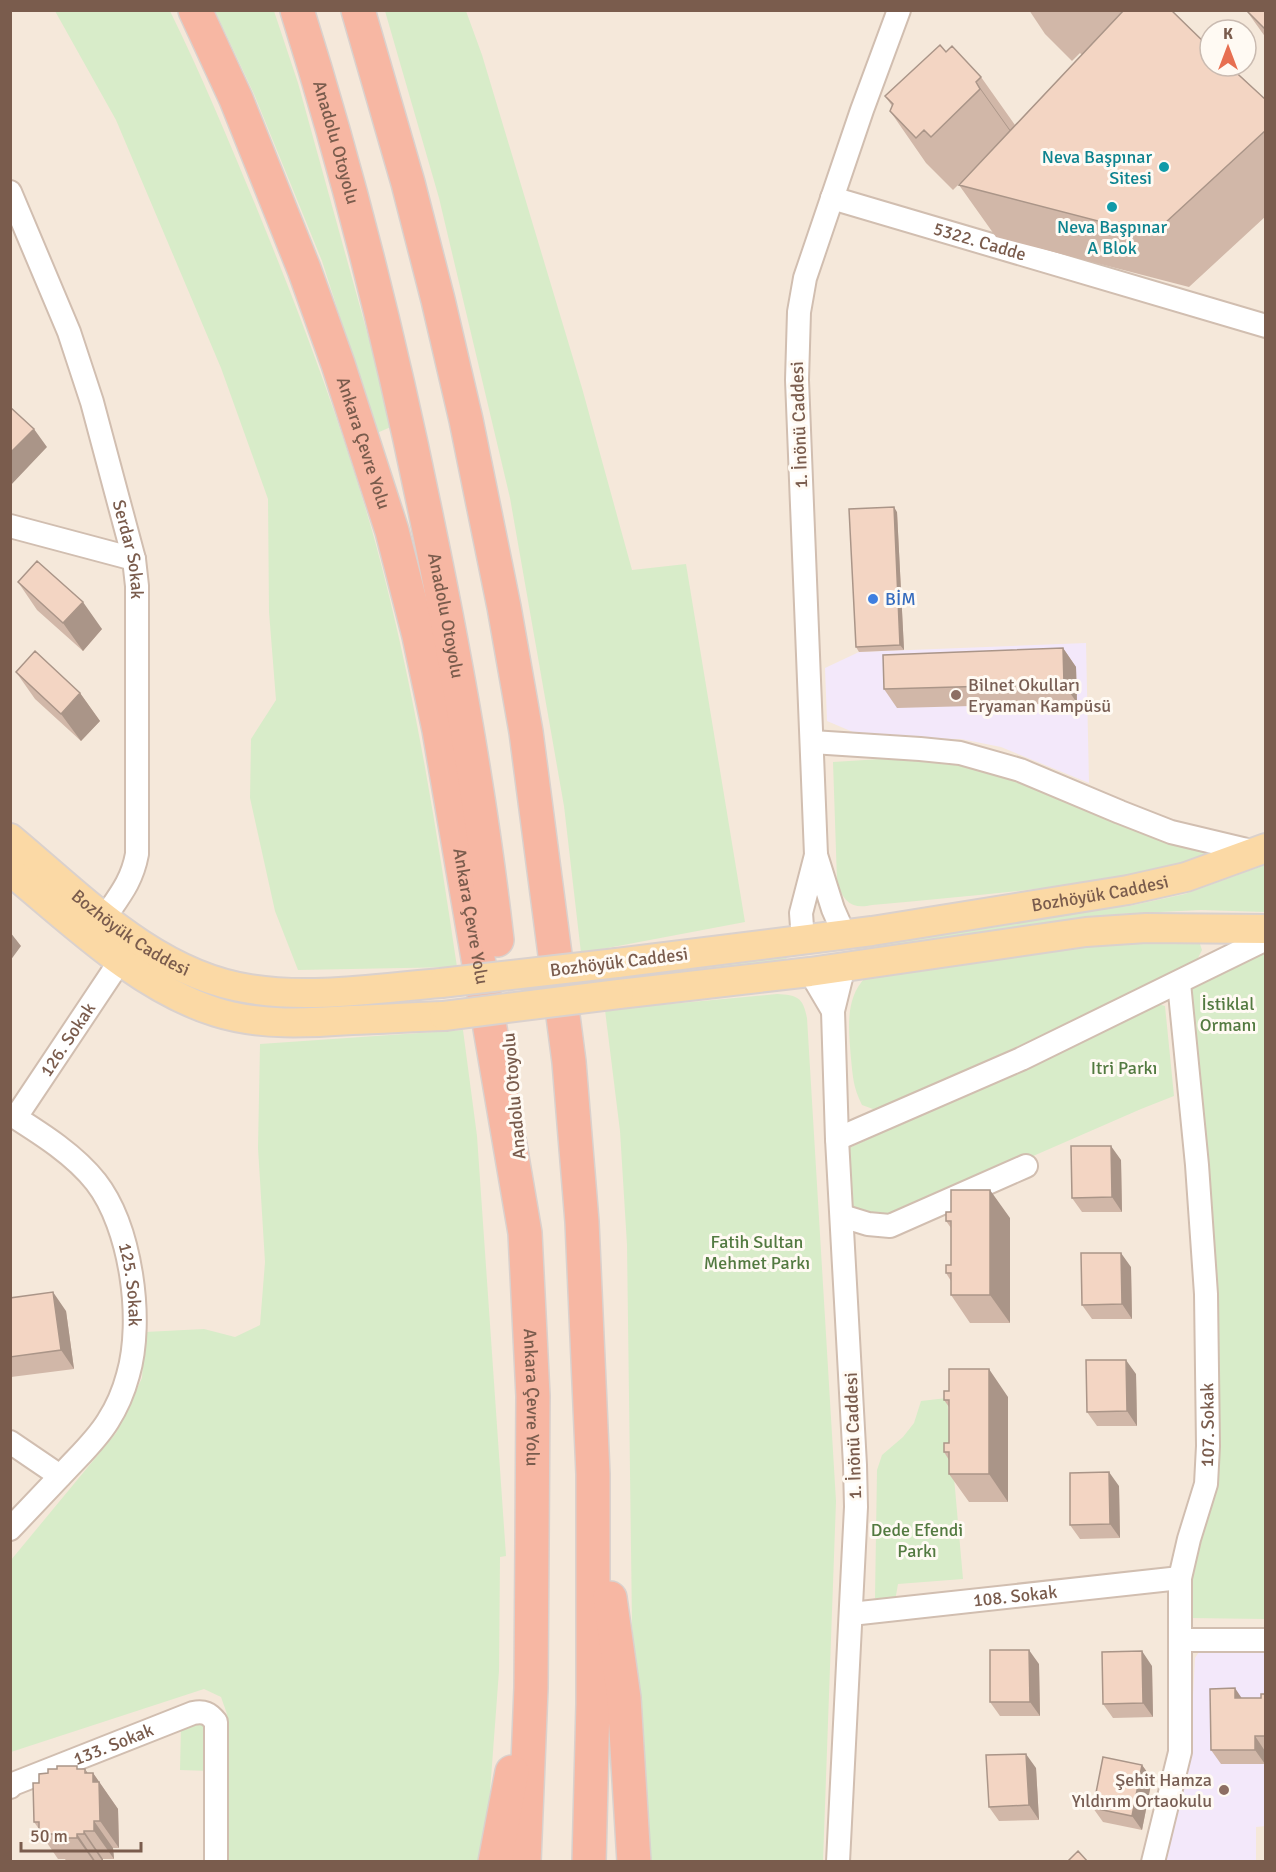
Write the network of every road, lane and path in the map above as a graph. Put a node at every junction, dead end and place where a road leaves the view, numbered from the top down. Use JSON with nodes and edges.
{"nodes":[{"id":1,"x":195,"y":10,"type":"edge"},
{"id":2,"x":297,"y":10,"type":"edge"},
{"id":3,"x":358,"y":10,"type":"edge"},
{"id":4,"x":899,"y":10,"type":"edge"},
{"id":5,"x":10,"y":192,"type":"edge"},
{"id":6,"x":832,"y":198,"type":"junction"},
{"id":7,"x":1266,"y":326,"type":"edge"},
{"id":8,"x":10,"y":526,"type":"edge"},
{"id":9,"x":134,"y":559,"type":"junction"},
{"id":10,"x":812,"y":742,"type":"junction"},
{"id":11,"x":10,"y":838,"type":"edge"},
{"id":12,"x":1260,"y":850,"type":"edge"},
{"id":13,"x":816,"y":855,"type":"junction"},
{"id":14,"x":10,"y":871,"type":"edge"},
{"id":15,"x":105,"y":917,"type":"junction"},
{"id":16,"x":1224,"y":929,"type":"junction"},
{"id":17,"x":1266,"y":929,"type":"edge"},
{"id":18,"x":844,"y":934,"type":"junction"},
{"id":19,"x":1266,"y":939,"type":"edge"},
{"id":20,"x":803,"y":940,"type":"junction"},
{"id":21,"x":1230,"y":958,"type":"junction"},
{"id":22,"x":120,"y":961,"type":"junction"},
{"id":23,"x":844,"y":966,"type":"junction"},
{"id":24,"x":810,"y":972,"type":"junction"},
{"id":25,"x":1179,"y":983,"type":"junction"},
{"id":26,"x":833,"y":1011,"type":"junction"},
{"id":27,"x":13,"y":1115,"type":"edge"},
{"id":28,"x":837,"y":1139,"type":"junction"},
{"id":29,"x":1026,"y":1166,"type":"dead end"},
{"id":30,"x":842,"y":1216,"type":"junction"},
{"id":31,"x":525,"y":1233,"type":"junction"},
{"id":32,"x":10,"y":1442,"type":"edge"},
{"id":33,"x":593,"y":1474,"type":"junction"},
{"id":34,"x":60,"y":1476,"type":"junction"},
{"id":35,"x":10,"y":1529,"type":"edge"},
{"id":36,"x":1180,"y":1578,"type":"junction"},
{"id":37,"x":850,"y":1614,"type":"junction"},
{"id":38,"x":1181,"y":1640,"type":"junction"},
{"id":39,"x":1266,"y":1640,"type":"edge"},
{"id":40,"x":531,"y":1688,"type":"junction"},
{"id":41,"x":10,"y":1787,"type":"edge"},
{"id":42,"x":216,"y":1862,"type":"edge"},
{"id":43,"x":495,"y":1862,"type":"edge"},
{"id":44,"x":524,"y":1862,"type":"edge"},
{"id":45,"x":589,"y":1862,"type":"edge"},
{"id":46,"x":634,"y":1862,"type":"edge"},
{"id":47,"x":838,"y":1862,"type":"edge"},
{"id":48,"x":1153,"y":1862,"type":"edge"}],
"edges":[{"from":1,"to":31,"type":"highway","name":"Ankara Çevre Yolu"},
{"from":2,"to":31,"type":"highway","name":"Anadolu Otoyolu"},
{"from":3,"to":33,"type":"highway"},
{"from":4,"to":6,"type":"street","name":"1. İnönü Caddesi"},
{"from":5,"to":9,"type":"street","name":"Serdar Sokak"},
{"from":6,"to":7,"type":"street","name":"5322. Cadde"},
{"from":6,"to":10,"type":"street","name":"1. İnönü Caddesi"},
{"from":8,"to":9,"type":"street"},
{"from":9,"to":15,"type":"street","name":"Serdar Sokak"},
{"from":10,"to":12,"type":"street"},
{"from":10,"to":13,"type":"street","name":"1. İnönü Caddesi"},
{"from":11,"to":15,"type":"main road","name":"Bozhöyük Caddesi"},
{"from":12,"to":18,"type":"main road","name":"Bozhöyük Caddesi"},
{"from":13,"to":18,"type":"street"},
{"from":13,"to":20,"type":"street"},
{"from":14,"to":22,"type":"main road","name":"Bozhöyük Caddesi"},
{"from":15,"to":20,"type":"main road","name":"Bozhöyük Caddesi","bridge":true},
{"from":16,"to":17,"type":"main road","name":"Bozhöyük Caddesi"},
{"from":16,"to":21,"type":"street"},
{"from":16,"to":23,"type":"main road","name":"Bozhöyük Caddesi"},
{"from":18,"to":20,"type":"main road","name":"Bozhöyük Caddesi"},
{"from":18,"to":23,"type":"main road"},
{"from":19,"to":21,"type":"street"},
{"from":20,"to":24,"type":"main road"},
{"from":21,"to":25,"type":"street"},
{"from":22,"to":24,"type":"main road","name":"Bozhöyük Caddesi","bridge":true},
{"from":22,"to":27,"type":"street","name":"126. Sokak"},
{"from":23,"to":24,"type":"main road","name":"Bozhöyük Caddesi"},
{"from":23,"to":26,"type":"street","name":"1. İnönü Caddesi"},
{"from":24,"to":26,"type":"street","name":"1. İnönü Caddesi"},
{"from":25,"to":28,"type":"street"},
{"from":25,"to":36,"type":"street","name":"107. Sokak"},
{"from":26,"to":28,"type":"street","name":"1. İnönü Caddesi"},
{"from":27,"to":34,"type":"street","name":"125. Sokak"},
{"from":28,"to":30,"type":"street","name":"1. İnönü Caddesi"},
{"from":29,"to":30,"type":"street"},
{"from":30,"to":37,"type":"street","name":"1. İnönü Caddesi"},
{"from":31,"to":40,"type":"highway","name":"Ankara Çevre Yolu"},
{"from":32,"to":34,"type":"street"},
{"from":33,"to":45,"type":"highway"},
{"from":33,"to":46,"type":"highway"},
{"from":34,"to":35,"type":"street","name":"125. Sokak"},
{"from":36,"to":37,"type":"street","name":"108. Sokak"},
{"from":36,"to":38,"type":"street","name":"107. Sokak"},
{"from":37,"to":47,"type":"street","name":"1. İnönü Caddesi"},
{"from":38,"to":39,"type":"street"},
{"from":38,"to":48,"type":"street","name":"107. Sokak"},
{"from":40,"to":43,"type":"highway"},
{"from":40,"to":44,"type":"highway","name":"Ankara Çevre Yolu"},
{"from":41,"to":42,"type":"street","name":"133. Sokak"}]}
